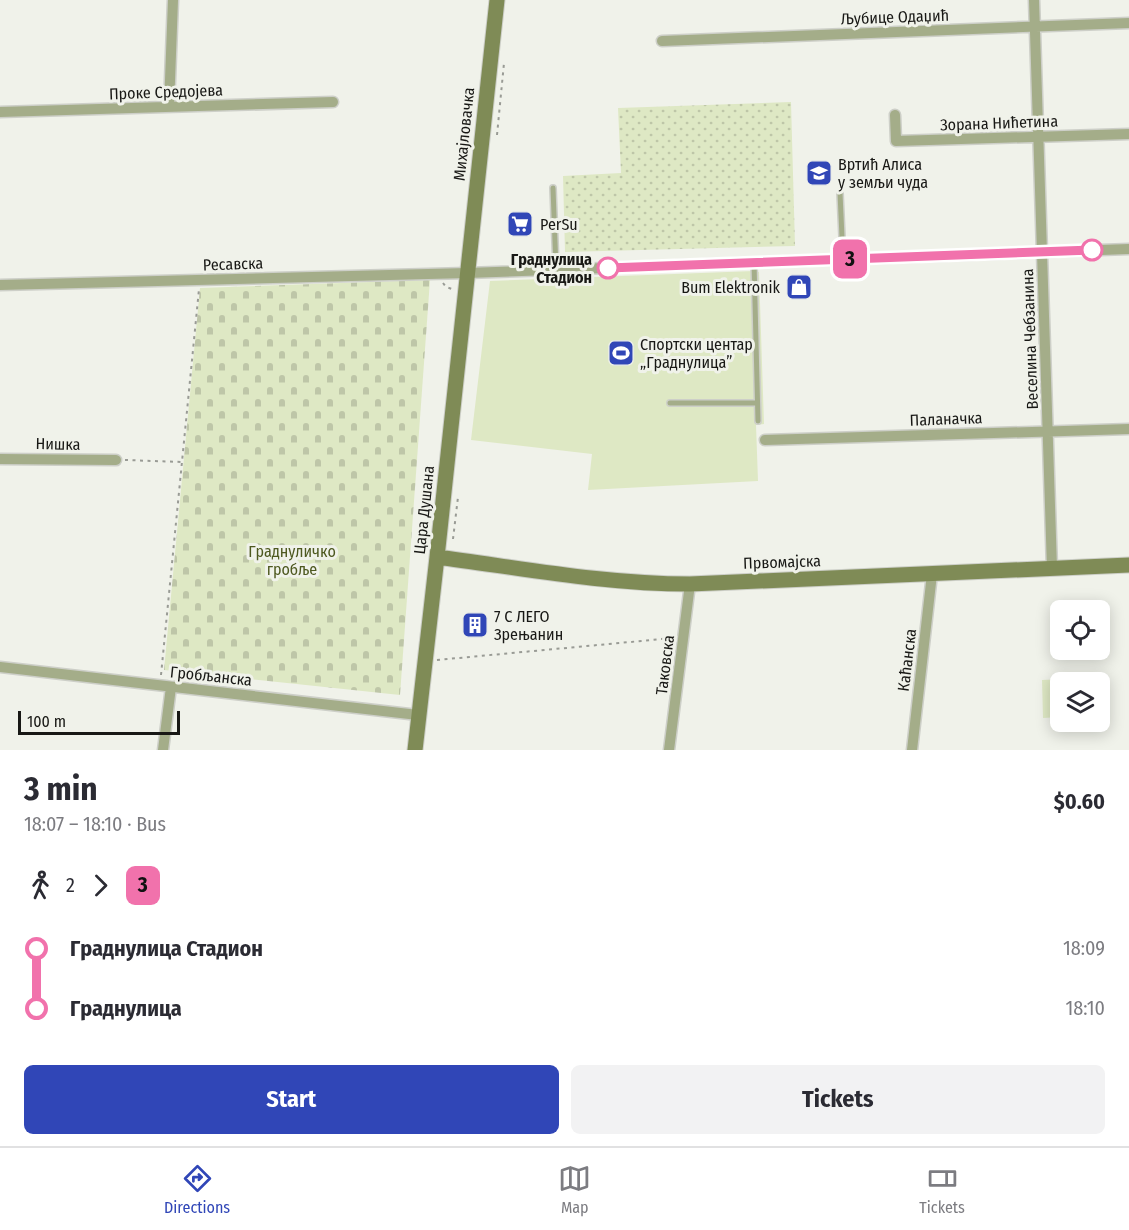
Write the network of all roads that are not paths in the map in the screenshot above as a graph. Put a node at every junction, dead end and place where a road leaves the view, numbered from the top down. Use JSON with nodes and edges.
{"nodes":[{"id":1,"x":173,"y":0,"type":"edge"},
{"id":2,"x":497,"y":0,"type":"edge"},
{"id":3,"x":1034,"y":0,"type":"edge"},
{"id":4,"x":1129,"y":23,"type":"edge"},
{"id":5,"x":1035,"y":27,"type":"junction"},
{"id":6,"x":662,"y":41,"type":"dead end"},
{"id":7,"x":333,"y":102,"type":"dead end"},
{"id":8,"x":169,"y":107,"type":"junction"},
{"id":9,"x":0,"y":112,"type":"edge"},
{"id":10,"x":895,"y":115,"type":"dead end"},
{"id":11,"x":1129,"y":134,"type":"edge"},
{"id":12,"x":1038,"y":136,"type":"junction"},
{"id":13,"x":553,"y":188,"type":"dead end"},
{"id":14,"x":840,"y":193,"type":"dead end"},
{"id":15,"x":1129,"y":249,"type":"edge"},
{"id":16,"x":1042,"y":252,"type":"junction"},
{"id":17,"x":843,"y":259,"type":"junction"},
{"id":18,"x":754,"y":262,"type":"junction"},
{"id":19,"x":556,"y":269,"type":"junction"},
{"id":20,"x":467,"y":273,"type":"junction"},
{"id":21,"x":0,"y":285,"type":"edge"},
{"id":22,"x":670,"y":403,"type":"dead end"},
{"id":23,"x":756,"y":404,"type":"junction"},
{"id":24,"x":758,"y":421,"type":"dead end"},
{"id":25,"x":1129,"y":429,"type":"edge"},
{"id":26,"x":1048,"y":431,"type":"junction"},
{"id":27,"x":765,"y":440,"type":"dead end"},
{"id":28,"x":0,"y":459,"type":"edge"},
{"id":29,"x":116,"y":460,"type":"road end"},
{"id":30,"x":438,"y":557,"type":"junction"},
{"id":31,"x":1129,"y":566,"type":"edge"},
{"id":32,"x":1052,"y":569,"type":"junction"},
{"id":33,"x":932,"y":574,"type":"junction"},
{"id":34,"x":690,"y":584,"type":"junction"},
{"id":35,"x":0,"y":668,"type":"edge"},
{"id":36,"x":166,"y":686,"type":"junction"},
{"id":37,"x":418,"y":715,"type":"junction"},
{"id":38,"x":163,"y":750,"type":"edge"},
{"id":39,"x":415,"y":750,"type":"edge"},
{"id":40,"x":669,"y":750,"type":"edge"},
{"id":41,"x":912,"y":750,"type":"edge"}],
"edges":[{"from":1,"to":8,"type":"street"},
{"from":2,"to":20,"type":"street","name":"Михајловачка"},
{"from":3,"to":5,"type":"street","name":"Веселина Чебзанина"},
{"from":4,"to":5,"type":"street","name":"Љубице Одаџић"},
{"from":5,"to":6,"type":"street","name":"Љубице Одаџић"},
{"from":5,"to":12,"type":"street","name":"Веселина Чебзанина"},
{"from":7,"to":8,"type":"street","name":"Проке Средојева"},
{"from":8,"to":9,"type":"street","name":"Проке Средојева"},
{"from":10,"to":12,"type":"street","name":"Зорана Нићетина"},
{"from":11,"to":12,"type":"street","name":"Зорана Нићетина"},
{"from":12,"to":16,"type":"street","name":"Веселина Чебзанина"},
{"from":13,"to":19,"type":"lane"},
{"from":14,"to":17,"type":"lane"},
{"from":15,"to":16,"type":"street","name":"Ресавска"},
{"from":16,"to":17,"type":"street","name":"Ресавска"},
{"from":16,"to":26,"type":"street","name":"Веселина Чебзанина"},
{"from":17,"to":18,"type":"street","name":"Ресавска"},
{"from":18,"to":19,"type":"street","name":"Ресавска"},
{"from":18,"to":23,"type":"lane"},
{"from":19,"to":20,"type":"street","name":"Ресавска"},
{"from":20,"to":21,"type":"street","name":"Ресавска"},
{"from":20,"to":30,"type":"street","name":"Цара Душана"},
{"from":22,"to":23,"type":"lane"},
{"from":23,"to":24,"type":"lane"},
{"from":25,"to":26,"type":"street","name":"Паланачка"},
{"from":26,"to":27,"type":"street","name":"Паланачка"},
{"from":26,"to":32,"type":"street","name":"Веселина Чебзанина"},
{"from":28,"to":29,"type":"street","name":"Нишка"},
{"from":30,"to":34,"type":"street","name":"Првомајска"},
{"from":30,"to":37,"type":"street","name":"Цара Душана"},
{"from":31,"to":32,"type":"street","name":"Првомајска"},
{"from":32,"to":33,"type":"street","name":"Првомајска"},
{"from":33,"to":34,"type":"street","name":"Првомајска"},
{"from":33,"to":41,"type":"street","name":"Каћанска"},
{"from":34,"to":40,"type":"street","name":"Таковска"},
{"from":35,"to":36,"type":"street","name":"Гробљанска"},
{"from":36,"to":37,"type":"street","name":"Гробљанска"},
{"from":36,"to":38,"type":"street"},
{"from":37,"to":39,"type":"street","name":"Цара Душана"}]}
